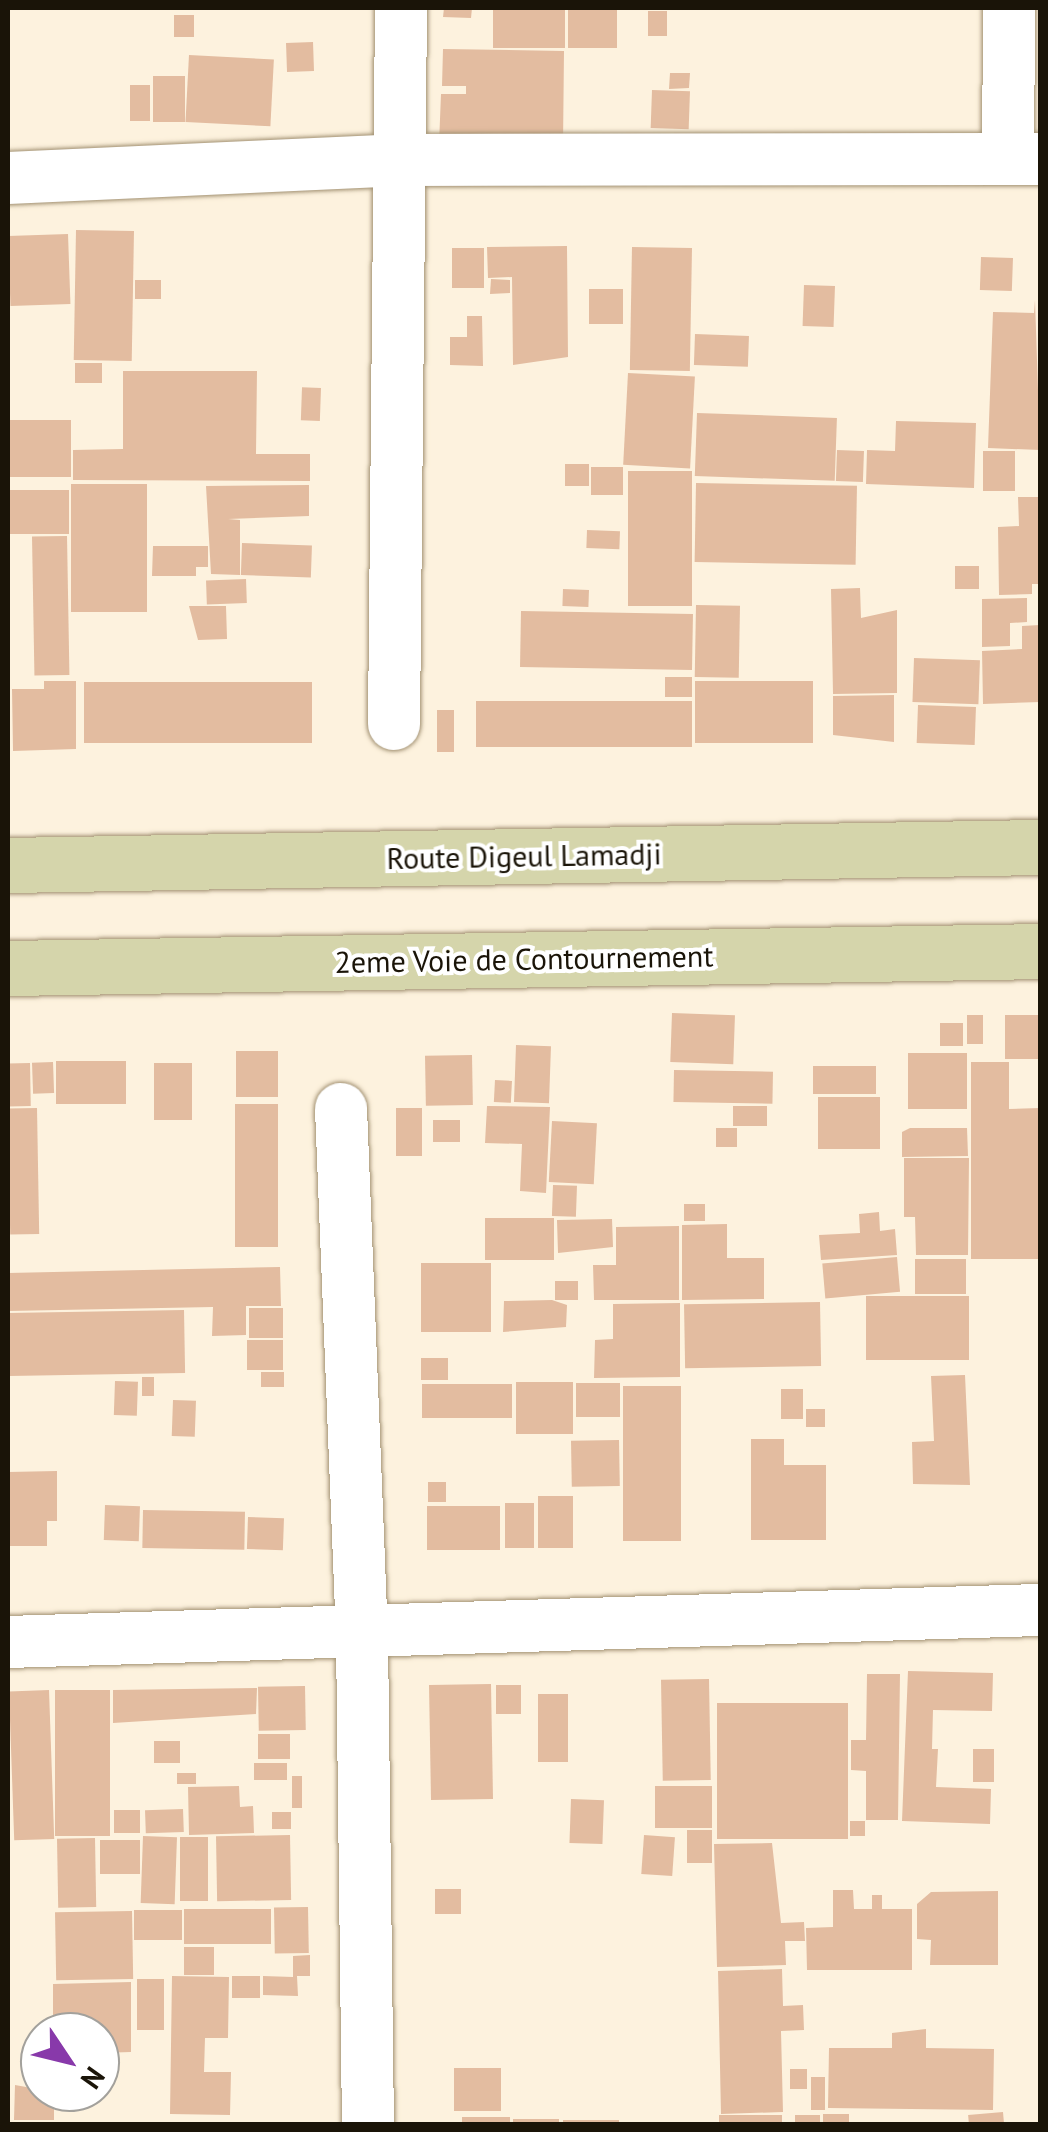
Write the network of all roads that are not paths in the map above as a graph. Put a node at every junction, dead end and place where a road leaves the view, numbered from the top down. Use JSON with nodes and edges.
{"nodes":[{"id":1,"x":401,"y":8,"type":"edge"},
{"id":2,"x":1009,"y":8,"type":"edge"},
{"id":3,"x":1024,"y":159,"type":"edge"},
{"id":4,"x":403,"y":160,"type":"junction"},
{"id":5,"x":8,"y":178,"type":"edge"},
{"id":6,"x":394,"y":724,"type":"dead end"},
{"id":7,"x":1040,"y":847,"type":"edge"},
{"id":8,"x":8,"y":865,"type":"edge"},
{"id":9,"x":1040,"y":951,"type":"edge"},
{"id":10,"x":8,"y":968,"type":"edge"},
{"id":11,"x":341,"y":1109,"type":"dead end"},
{"id":12,"x":1040,"y":1610,"type":"edge"},
{"id":13,"x":362,"y":1637,"type":"junction"},
{"id":14,"x":8,"y":1642,"type":"edge"},
{"id":15,"x":368,"y":2124,"type":"edge"}],
"edges":[{"from":1,"to":4,"type":"street"},
{"from":2,"to":3,"type":"street"},
{"from":3,"to":4,"type":"street"},
{"from":4,"to":5,"type":"street"},
{"from":4,"to":6,"type":"street"},
{"from":7,"to":8,"type":"main road","name":"Route Digeul Lamadji"},
{"from":9,"to":10,"type":"main road","name":"2eme Voie de Contournement"},
{"from":11,"to":13,"type":"street"},
{"from":12,"to":13,"type":"street"},
{"from":13,"to":14,"type":"street"},
{"from":13,"to":15,"type":"street"}]}
